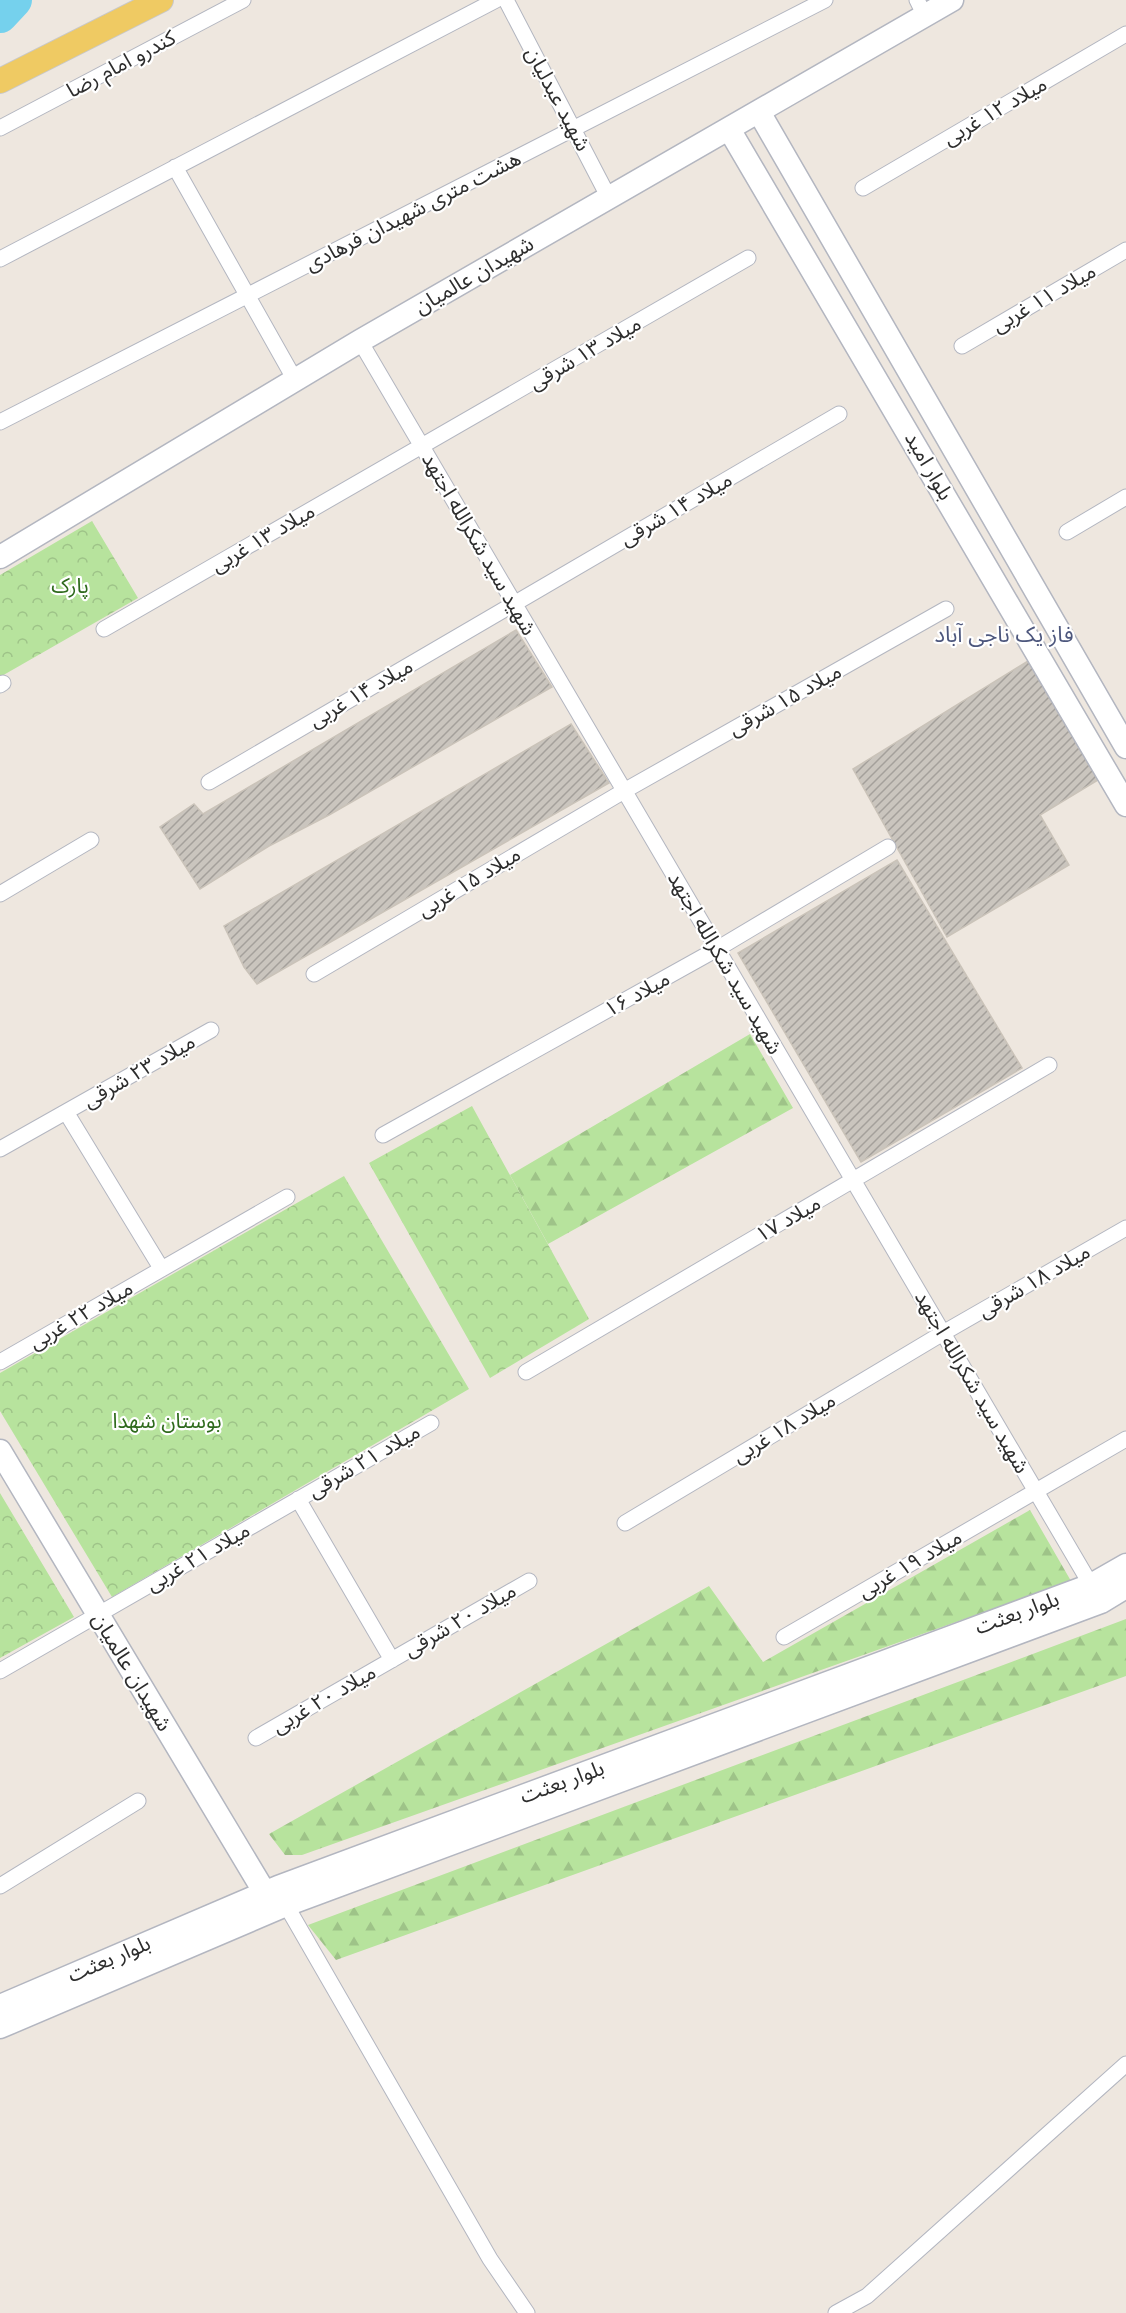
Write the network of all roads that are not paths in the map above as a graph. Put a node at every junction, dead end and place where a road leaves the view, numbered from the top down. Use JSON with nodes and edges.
{"nodes":[{"id":1,"x":161,"y":0,"type":"edge"},
{"id":2,"x":243,"y":0,"type":"edge"},
{"id":3,"x":496,"y":0,"type":"edge"},
{"id":4,"x":506,"y":0,"type":"edge"},
{"id":5,"x":825,"y":0,"type":"edge"},
{"id":6,"x":952,"y":0,"type":"edge"},
{"id":7,"x":921,"y":8,"type":"edge"},
{"id":8,"x":1126,"y":34,"type":"edge"},
{"id":9,"x":0,"y":81,"type":"edge"},
{"id":10,"x":759,"y":112,"type":"junction"},
{"id":11,"x":0,"y":128,"type":"edge"},
{"id":12,"x":574,"y":129,"type":"junction"},
{"id":13,"x":729,"y":129,"type":"junction"},
{"id":14,"x":175,"y":168,"type":"junction"},
{"id":15,"x":863,"y":188,"type":"dead end"},
{"id":16,"x":609,"y":198,"type":"junction"},
{"id":17,"x":1126,"y":250,"type":"edge"},
{"id":18,"x":748,"y":258,"type":"dead end"},
{"id":19,"x":0,"y":259,"type":"edge"},
{"id":20,"x":248,"y":295,"type":"junction"},
{"id":21,"x":360,"y":341,"type":"junction"},
{"id":22,"x":962,"y":346,"type":"dead end"},
{"id":23,"x":295,"y":380,"type":"junction"},
{"id":24,"x":839,"y":414,"type":"dead end"},
{"id":25,"x":0,"y":422,"type":"edge"},
{"id":26,"x":422,"y":447,"type":"junction"},
{"id":27,"x":1126,"y":498,"type":"edge"},
{"id":28,"x":1067,"y":532,"type":"dead end"},
{"id":29,"x":0,"y":557,"type":"edge"},
{"id":30,"x":514,"y":603,"type":"junction"},
{"id":31,"x":946,"y":609,"type":"dead end"},
{"id":32,"x":104,"y":629,"type":"dead end"},
{"id":33,"x":1126,"y":747,"type":"edge"},
{"id":34,"x":209,"y":782,"type":"dead end"},
{"id":35,"x":624,"y":791,"type":"junction"},
{"id":36,"x":1126,"y":803,"type":"edge"},
{"id":37,"x":91,"y":840,"type":"dead end"},
{"id":38,"x":888,"y":847,"type":"dead end"},
{"id":39,"x":0,"y":894,"type":"edge"},
{"id":40,"x":717,"y":949,"type":"junction"},
{"id":41,"x":314,"y":974,"type":"dead end"},
{"id":42,"x":211,"y":1030,"type":"dead end"},
{"id":43,"x":1049,"y":1065,"type":"dead end"},
{"id":44,"x":66,"y":1112,"type":"junction"},
{"id":45,"x":383,"y":1134,"type":"dead end"},
{"id":46,"x":0,"y":1149,"type":"edge"},
{"id":47,"x":853,"y":1181,"type":"junction"},
{"id":48,"x":287,"y":1197,"type":"dead end"},
{"id":49,"x":1126,"y":1228,"type":"edge"},
{"id":50,"x":161,"y":1268,"type":"junction"},
{"id":51,"x":943,"y":1333,"type":"junction"},
{"id":52,"x":0,"y":1362,"type":"edge"},
{"id":53,"x":526,"y":1372,"type":"dead end"},
{"id":54,"x":430,"y":1423,"type":"dead end"},
{"id":55,"x":1126,"y":1439,"type":"edge"},
{"id":56,"x":0,"y":1451,"type":"edge"},
{"id":57,"x":1035,"y":1490,"type":"junction"},
{"id":58,"x":298,"y":1499,"type":"junction"},
{"id":59,"x":625,"y":1523,"type":"dead end"},
{"id":60,"x":1126,"y":1565,"type":"edge"},
{"id":61,"x":529,"y":1581,"type":"dead end"},
{"id":62,"x":1091,"y":1585,"type":"junction"},
{"id":63,"x":1126,"y":1587,"type":"edge"},
{"id":64,"x":98,"y":1615,"type":"junction"},
{"id":65,"x":784,"y":1637,"type":"dead end"},
{"id":66,"x":392,"y":1660,"type":"junction"},
{"id":67,"x":0,"y":1671,"type":"edge"},
{"id":68,"x":256,"y":1738,"type":"dead end"},
{"id":69,"x":138,"y":1801,"type":"dead end"},
{"id":70,"x":0,"y":1886,"type":"edge"},
{"id":71,"x":265,"y":1893,"type":"junction"},
{"id":72,"x":286,"y":1905,"type":"junction"},
{"id":73,"x":0,"y":2006,"type":"edge"},
{"id":74,"x":0,"y":2027,"type":"edge"},
{"id":75,"x":1126,"y":2064,"type":"edge"},
{"id":76,"x":527,"y":2313,"type":"edge"},
{"id":77,"x":836,"y":2313,"type":"edge"}],
"edges":[{"from":1,"to":9,"type":"main road"},
{"from":2,"to":11,"type":"street","name":"کندرو امام رضا"},
{"from":3,"to":14,"type":"street"},
{"from":4,"to":12,"type":"street","name":"شهید عبدلیان"},
{"from":5,"to":12,"type":"street","name":"هشت متری شهیدان فرهادی"},
{"from":6,"to":7,"type":"street","name":"شهیدان عالمیان"},
{"from":7,"to":10,"type":"street","name":"شهیدان عالمیان"},
{"from":8,"to":15,"type":"street","name":"میلاد ۱۲ غربی"},
{"from":10,"to":13,"type":"street","name":"شهیدان عالمیان"},
{"from":10,"to":33,"type":"street","name":"بلوار امید"},
{"from":12,"to":16,"type":"street","name":"شهید عبدلیان"},
{"from":12,"to":20,"type":"street","name":"هشت متری شهیدان فرهادی"},
{"from":13,"to":16,"type":"street","name":"شهیدان عالمیان"},
{"from":13,"to":36,"type":"street","name":"بلوار امید"},
{"from":14,"to":19,"type":"street"},
{"from":14,"to":20,"type":"street"},
{"from":16,"to":21,"type":"street","name":"شهیدان عالمیان"},
{"from":17,"to":22,"type":"street","name":"میلاد ۱۱ غربی"},
{"from":18,"to":26,"type":"street","name":"میلاد ۱۳ شرقی"},
{"from":20,"to":23,"type":"street"},
{"from":20,"to":25,"type":"street","name":"هشت متری شهیدان فرهادی"},
{"from":21,"to":23,"type":"street","name":"شهیدان عالمیان"},
{"from":21,"to":26,"type":"street","name":"شهید سید شکرالله اجتهد"},
{"from":23,"to":29,"type":"street","name":"شهیدان عالمیان"},
{"from":24,"to":30,"type":"street","name":"میلاد ۱۴ شرقی"},
{"from":26,"to":30,"type":"street","name":"شهید سید شکرالله اجتهد"},
{"from":26,"to":32,"type":"street","name":"میلاد ۱۳ غربی"},
{"from":27,"to":28,"type":"street"},
{"from":30,"to":34,"type":"street","name":"میلاد ۱۴ غربی"},
{"from":30,"to":35,"type":"street","name":"شهید سید شکرالله اجتهد"},
{"from":31,"to":35,"type":"street","name":"میلاد ۱۵ شرقی"},
{"from":35,"to":40,"type":"street","name":"شهید سید شکرالله اجتهد"},
{"from":35,"to":41,"type":"street","name":"میلاد ۱۵ غربی"},
{"from":37,"to":39,"type":"street"},
{"from":38,"to":40,"type":"street","name":"میلاد ۱۶"},
{"from":40,"to":45,"type":"street","name":"میلاد ۱۶"},
{"from":40,"to":47,"type":"street","name":"شهید سید شکرالله اجتهد"},
{"from":42,"to":44,"type":"street","name":"میلاد ۲۳ شرقی"},
{"from":43,"to":47,"type":"street","name":"میلاد ۱۷"},
{"from":44,"to":46,"type":"street","name":"میلاد ۲۳ شرقی"},
{"from":44,"to":50,"type":"street"},
{"from":47,"to":51,"type":"street","name":"شهید سید شکرالله اجتهد"},
{"from":47,"to":53,"type":"street","name":"میلاد ۱۷"},
{"from":48,"to":50,"type":"street","name":"میلاد ۲۲ غربی"},
{"from":49,"to":51,"type":"street","name":"میلاد ۱۸ شرقی"},
{"from":50,"to":52,"type":"street","name":"میلاد ۲۲ غربی"},
{"from":51,"to":57,"type":"street","name":"شهید سید شکرالله اجتهد"},
{"from":51,"to":59,"type":"street","name":"میلاد ۱۸ غربی"},
{"from":54,"to":58,"type":"street","name":"میلاد ۲۱ شرقی"},
{"from":55,"to":57,"type":"street","name":"میلاد ۱۹ غربی"},
{"from":56,"to":64,"type":"street","name":"شهیدان عالمیان"},
{"from":57,"to":62,"type":"street","name":"شهید سید شکرالله اجتهد"},
{"from":57,"to":65,"type":"street","name":"میلاد ۱۹ غربی"},
{"from":58,"to":64,"type":"street","name":"میلاد ۲۱ غربی"},
{"from":58,"to":66,"type":"street"},
{"from":60,"to":62,"type":"street","name":"بلوار بعثت"},
{"from":61,"to":66,"type":"street","name":"میلاد ۲۰ شرقی"},
{"from":62,"to":71,"type":"street","name":"بلوار بعثت"},
{"from":63,"to":72,"type":"street","name":"بلوار بعثت"},
{"from":64,"to":67,"type":"street","name":"میلاد ۲۱ غربی"},
{"from":64,"to":71,"type":"street","name":"شهیدان عالمیان"},
{"from":66,"to":68,"type":"street","name":"میلاد ۲۰ غربی"},
{"from":69,"to":70,"type":"street"},
{"from":71,"to":73,"type":"street","name":"بلوار بعثت"},
{"from":72,"to":74,"type":"street","name":"بلوار بعثت"},
{"from":72,"to":76,"type":"street"},
{"from":75,"to":77,"type":"street"}]}
